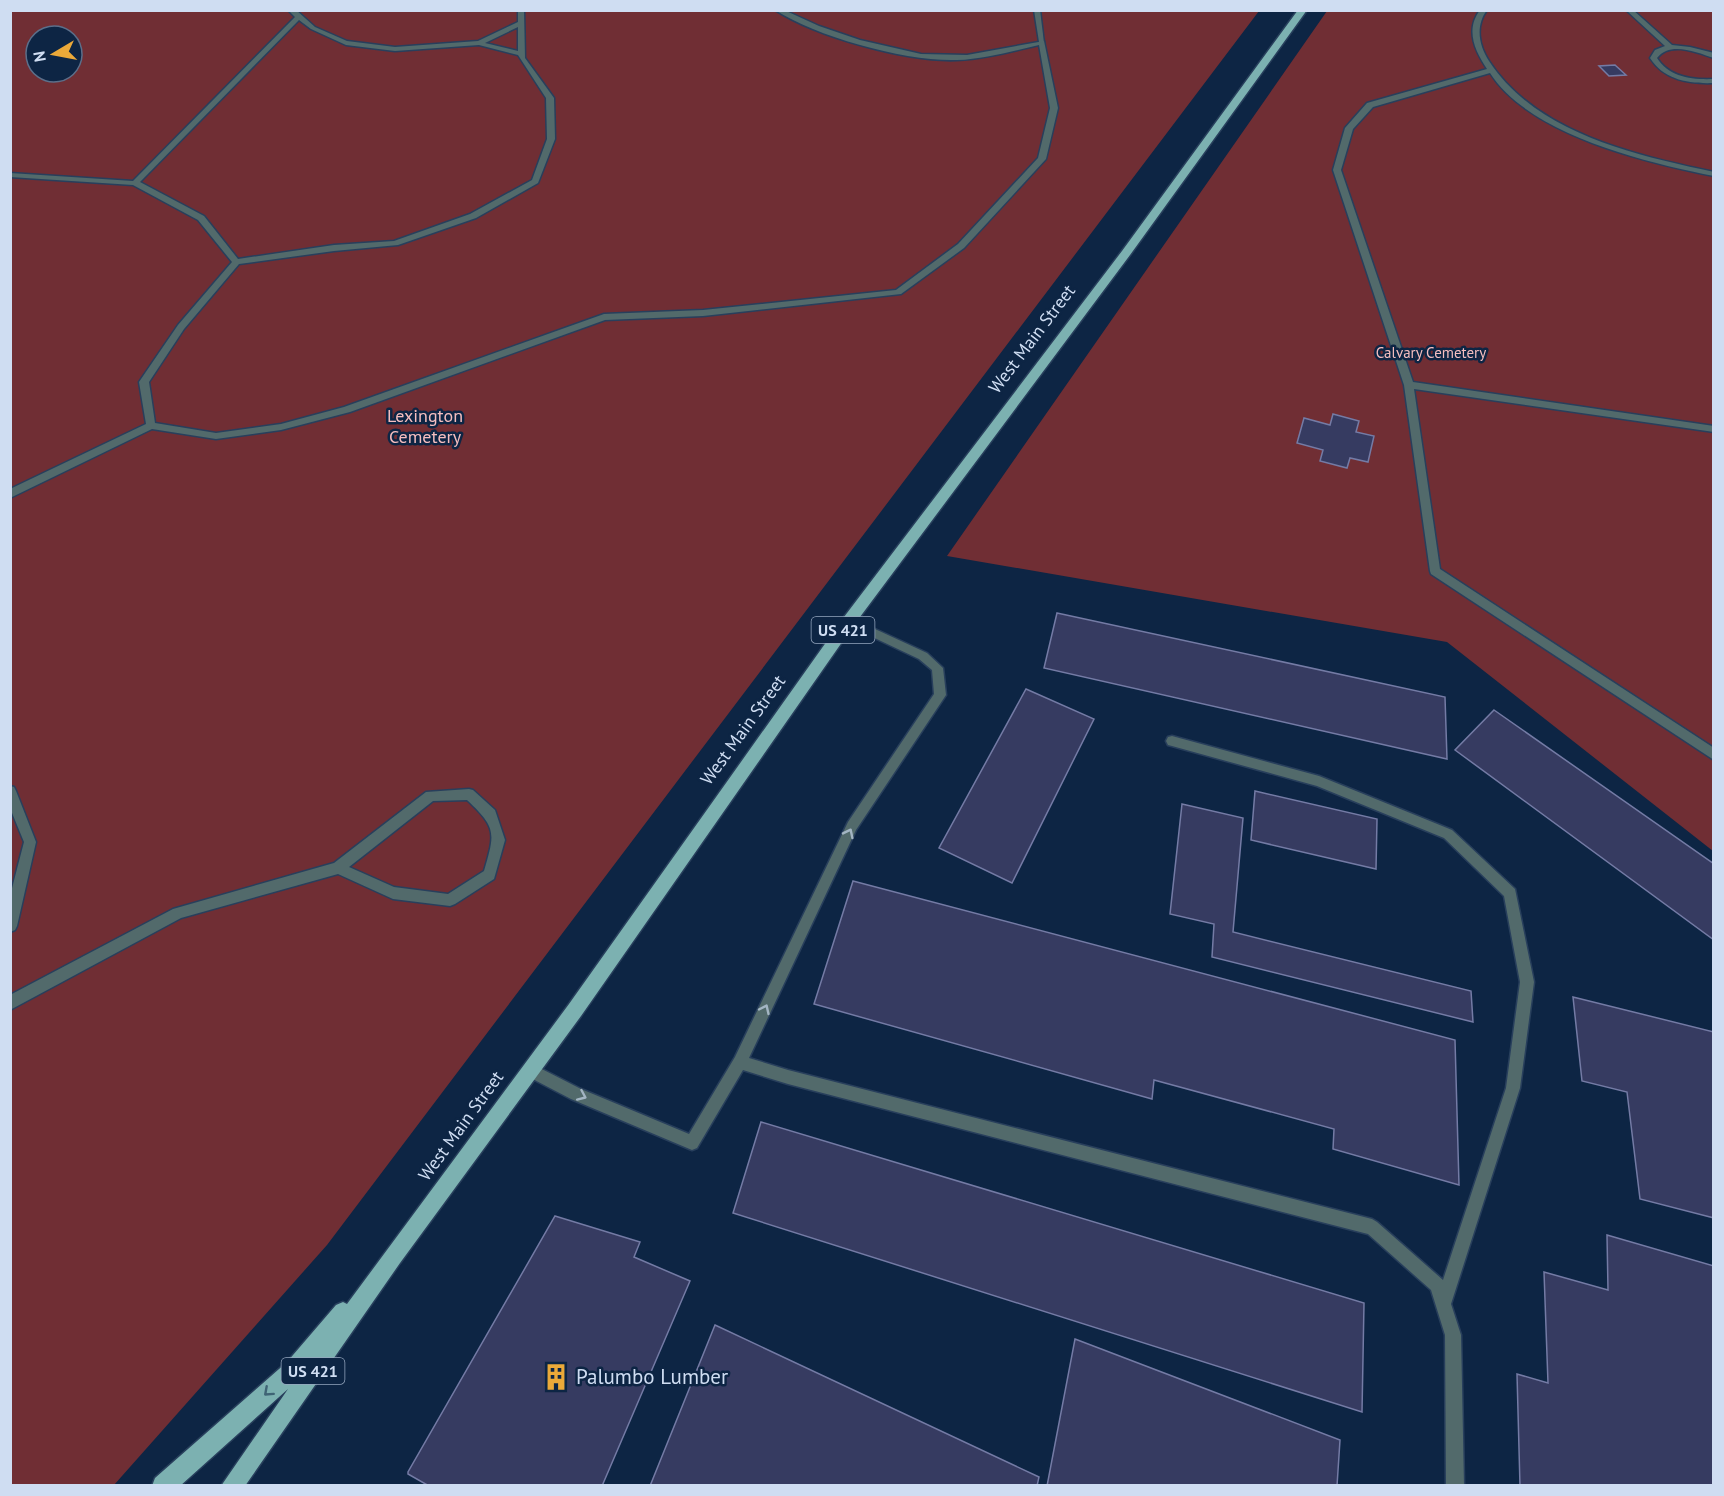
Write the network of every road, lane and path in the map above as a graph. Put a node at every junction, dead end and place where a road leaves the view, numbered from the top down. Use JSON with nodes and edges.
{"nodes":[{"id":1,"x":291,"y":10,"type":"edge"},
{"id":2,"x":521,"y":10,"type":"edge"},
{"id":3,"x":778,"y":10,"type":"edge"},
{"id":4,"x":1037,"y":10,"type":"edge"},
{"id":5,"x":1303,"y":10,"type":"edge"},
{"id":6,"x":1484,"y":10,"type":"edge"},
{"id":7,"x":1629,"y":10,"type":"edge"},
{"id":8,"x":299,"y":16,"type":"junction"},
{"id":9,"x":521,"y":23,"type":"junction"},
{"id":10,"x":1042,"y":42,"type":"junction"},
{"id":11,"x":479,"y":43,"type":"junction"},
{"id":12,"x":1671,"y":48,"type":"junction"},
{"id":13,"x":522,"y":54,"type":"junction"},
{"id":14,"x":1713,"y":56,"type":"edge"},
{"id":15,"x":1489,"y":71,"type":"junction"},
{"id":16,"x":1712,"y":83,"type":"edge"},
{"id":17,"x":1713,"y":174,"type":"edge"},
{"id":18,"x":10,"y":175,"type":"edge"},
{"id":19,"x":135,"y":183,"type":"junction"},
{"id":20,"x":236,"y":262,"type":"junction"},
{"id":21,"x":1409,"y":385,"type":"junction"},
{"id":22,"x":151,"y":426,"type":"junction"},
{"id":23,"x":1713,"y":429,"type":"edge"},
{"id":24,"x":10,"y":494,"type":"edge"},
{"id":25,"x":849,"y":621,"type":"junction"},
{"id":26,"x":1172,"y":741,"type":"dead end"},
{"id":27,"x":1713,"y":755,"type":"edge"},
{"id":28,"x":10,"y":791,"type":"edge"},
{"id":29,"x":338,"y":868,"type":"junction"},
{"id":30,"x":10,"y":926,"type":"edge"},
{"id":31,"x":10,"y":1003,"type":"edge"},
{"id":32,"x":740,"y":1062,"type":"junction"},
{"id":33,"x":530,"y":1070,"type":"junction"},
{"id":34,"x":393,"y":1256,"type":"junction"},
{"id":35,"x":1443,"y":1305,"type":"junction"},
{"id":36,"x":163,"y":1485,"type":"edge"},
{"id":37,"x":232,"y":1485,"type":"edge"},
{"id":38,"x":1455,"y":1485,"type":"edge"}],
"edges":[{"from":1,"to":8,"type":"street"},
{"from":2,"to":9,"type":"street"},
{"from":3,"to":10,"type":"street"},
{"from":4,"to":10,"type":"street"},
{"from":5,"to":25,"type":"main road","name":"West Main Street","number":"US 421"},
{"from":6,"to":15,"type":"street"},
{"from":7,"to":12,"type":"street"},
{"from":8,"to":11,"type":"street"},
{"from":8,"to":19,"type":"street"},
{"from":9,"to":11,"type":"street"},
{"from":9,"to":13,"type":"street"},
{"from":10,"to":22,"type":"street"},
{"from":11,"to":13,"type":"street"},
{"from":12,"to":14,"type":"street"},
{"from":12,"to":16,"type":"street"},
{"from":13,"to":20,"type":"street"},
{"from":15,"to":17,"type":"street"},
{"from":15,"to":21,"type":"street"},
{"from":18,"to":19,"type":"street"},
{"from":19,"to":20,"type":"street"},
{"from":20,"to":22,"type":"street"},
{"from":21,"to":23,"type":"street"},
{"from":21,"to":27,"type":"street"},
{"from":22,"to":24,"type":"street"},
{"from":32,"to":25,"type":"street","one_way":true},
{"from":25,"to":33,"type":"main road","name":"West Main Street","number":"US 421"},
{"from":26,"to":35,"type":"street"},
{"from":28,"to":30,"type":"street"},
{"from":29,"to":29,"type":"street"},
{"from":29,"to":31,"type":"street"},
{"from":33,"to":32,"type":"street","one_way":true},
{"from":32,"to":35,"type":"street"},
{"from":33,"to":34,"type":"main road","name":"West Main Street","number":"US 421"},
{"from":34,"to":36,"type":"main road","one_way":true},
{"from":34,"to":37,"type":"main road","name":"West Main Street","number":"US 421"},
{"from":35,"to":38,"type":"street"}]}
